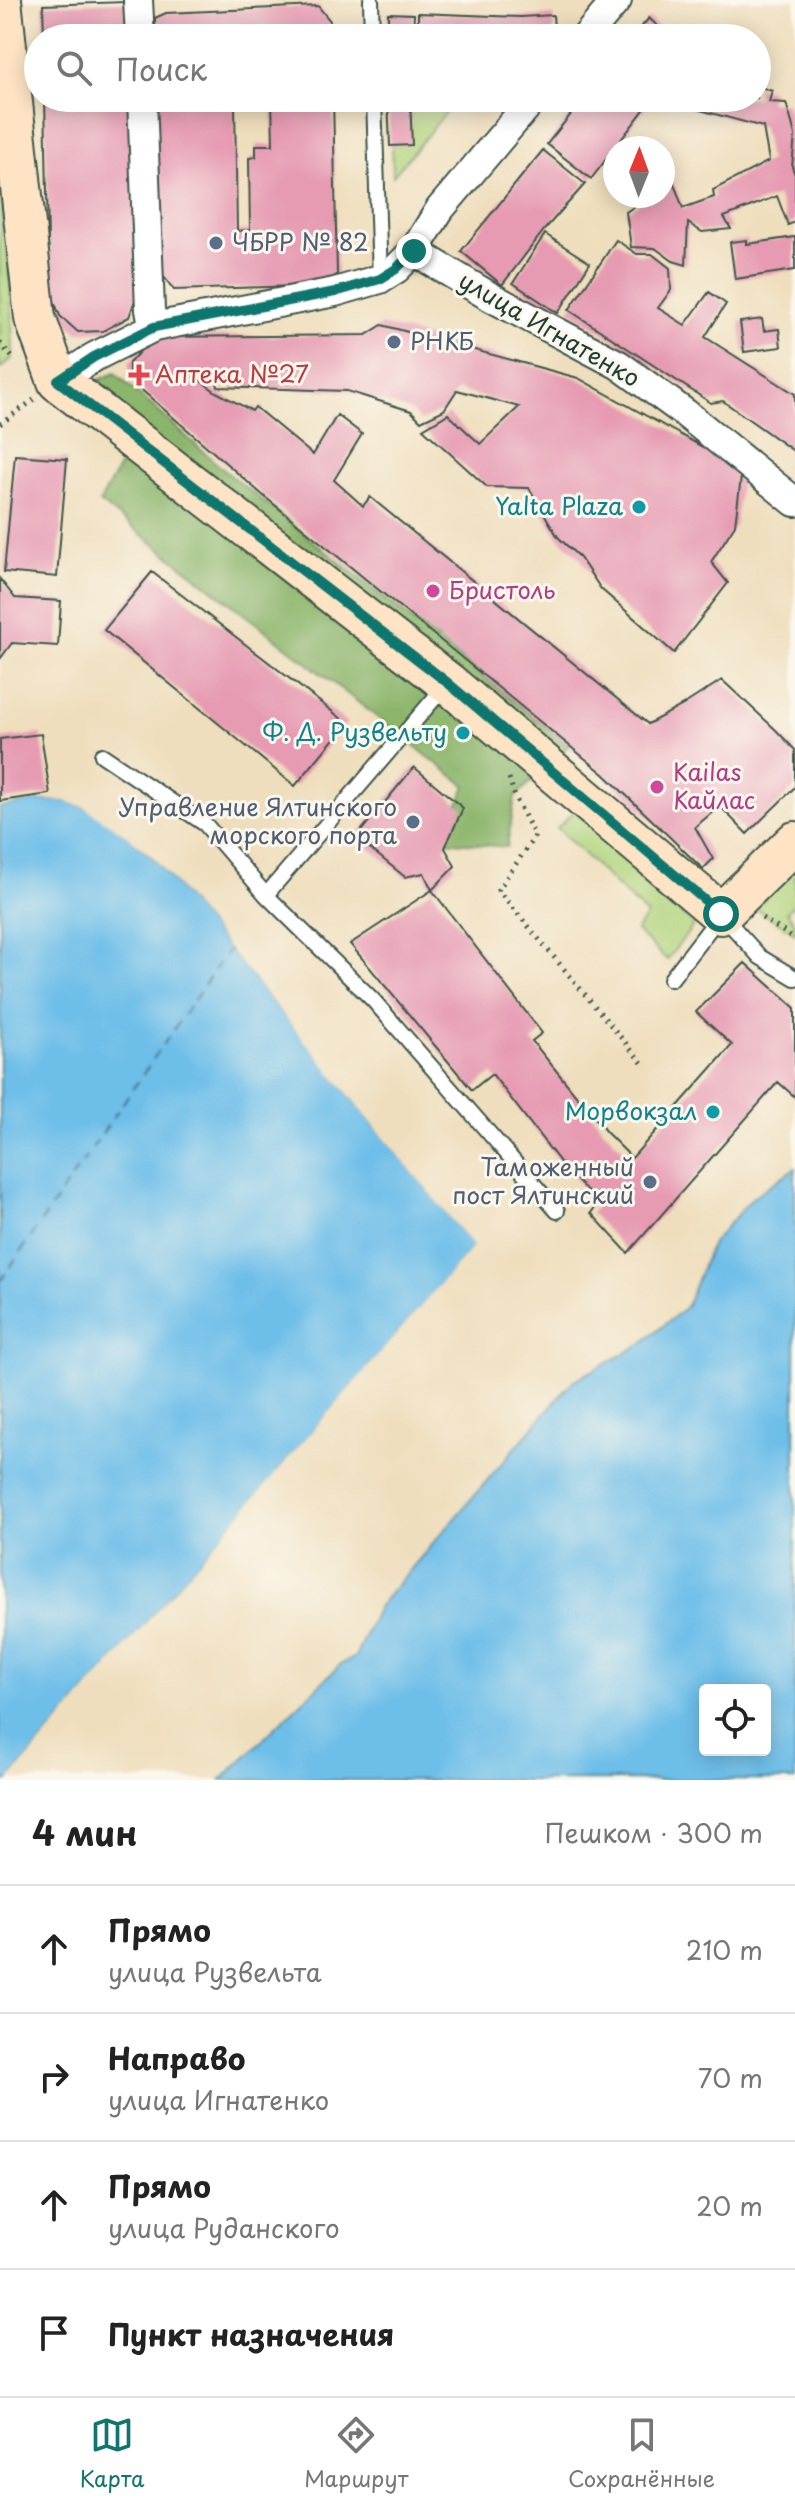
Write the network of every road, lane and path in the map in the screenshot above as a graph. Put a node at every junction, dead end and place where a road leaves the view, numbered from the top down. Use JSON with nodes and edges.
{"nodes":[{"id":1,"x":1,"y":0,"type":"edge"},
{"id":2,"x":138,"y":0,"type":"edge"},
{"id":3,"x":371,"y":0,"type":"edge"},
{"id":4,"x":617,"y":0,"type":"edge"},
{"id":5,"x":139,"y":24,"type":"edge"},
{"id":6,"x":372,"y":24,"type":"edge"},
{"id":7,"x":597,"y":24,"type":"edge"},
{"id":8,"x":143,"y":112,"type":"edge"},
{"id":9,"x":374,"y":112,"type":"edge"},
{"id":10,"x":522,"y":112,"type":"edge"},
{"id":11,"x":414,"y":251,"type":"junction"},
{"id":12,"x":380,"y":279,"type":"junction"},
{"id":13,"x":154,"y":327,"type":"junction"},
{"id":14,"x":58,"y":381,"type":"junction"},
{"id":15,"x":0,"y":424,"type":"edge"},
{"id":16,"x":795,"y":502,"type":"edge"},
{"id":17,"x":448,"y":683,"type":"junction"},
{"id":18,"x":102,"y":755,"type":"dead end"},
{"id":19,"x":506,"y":767,"type":"dead end"},
{"id":20,"x":795,"y":842,"type":"edge"},
{"id":21,"x":266,"y":895,"type":"junction"},
{"id":22,"x":721,"y":914,"type":"junction"},
{"id":23,"x":795,"y":978,"type":"edge"},
{"id":24,"x":671,"y":979,"type":"dead end"},
{"id":25,"x":643,"y":1064,"type":"dead end"},
{"id":26,"x":557,"y":1211,"type":"dead end"}],
"edges":[{"from":1,"to":14,"type":"main road"},
{"from":2,"to":5,"type":"street"},
{"from":3,"to":6,"type":"lane"},
{"from":4,"to":7,"type":"street"},
{"from":8,"to":13,"type":"street"},
{"from":9,"to":12,"type":"lane"},
{"from":10,"to":11,"type":"street"},
{"from":11,"to":12,"type":"street"},
{"from":11,"to":16,"type":"street","name":"улица Игнатенко"},
{"from":12,"to":13,"type":"street"},
{"from":13,"to":14,"type":"street"},
{"from":14,"to":15,"type":"path"},
{"from":14,"to":17,"type":"main road"},
{"from":17,"to":21,"type":"lane"},
{"from":17,"to":22,"type":"main road"},
{"from":18,"to":21,"type":"lane"},
{"from":19,"to":25,"type":"path"},
{"from":20,"to":22,"type":"main road"},
{"from":21,"to":26,"type":"lane"},
{"from":22,"to":23,"type":"lane"},
{"from":22,"to":24,"type":"lane"}]}
